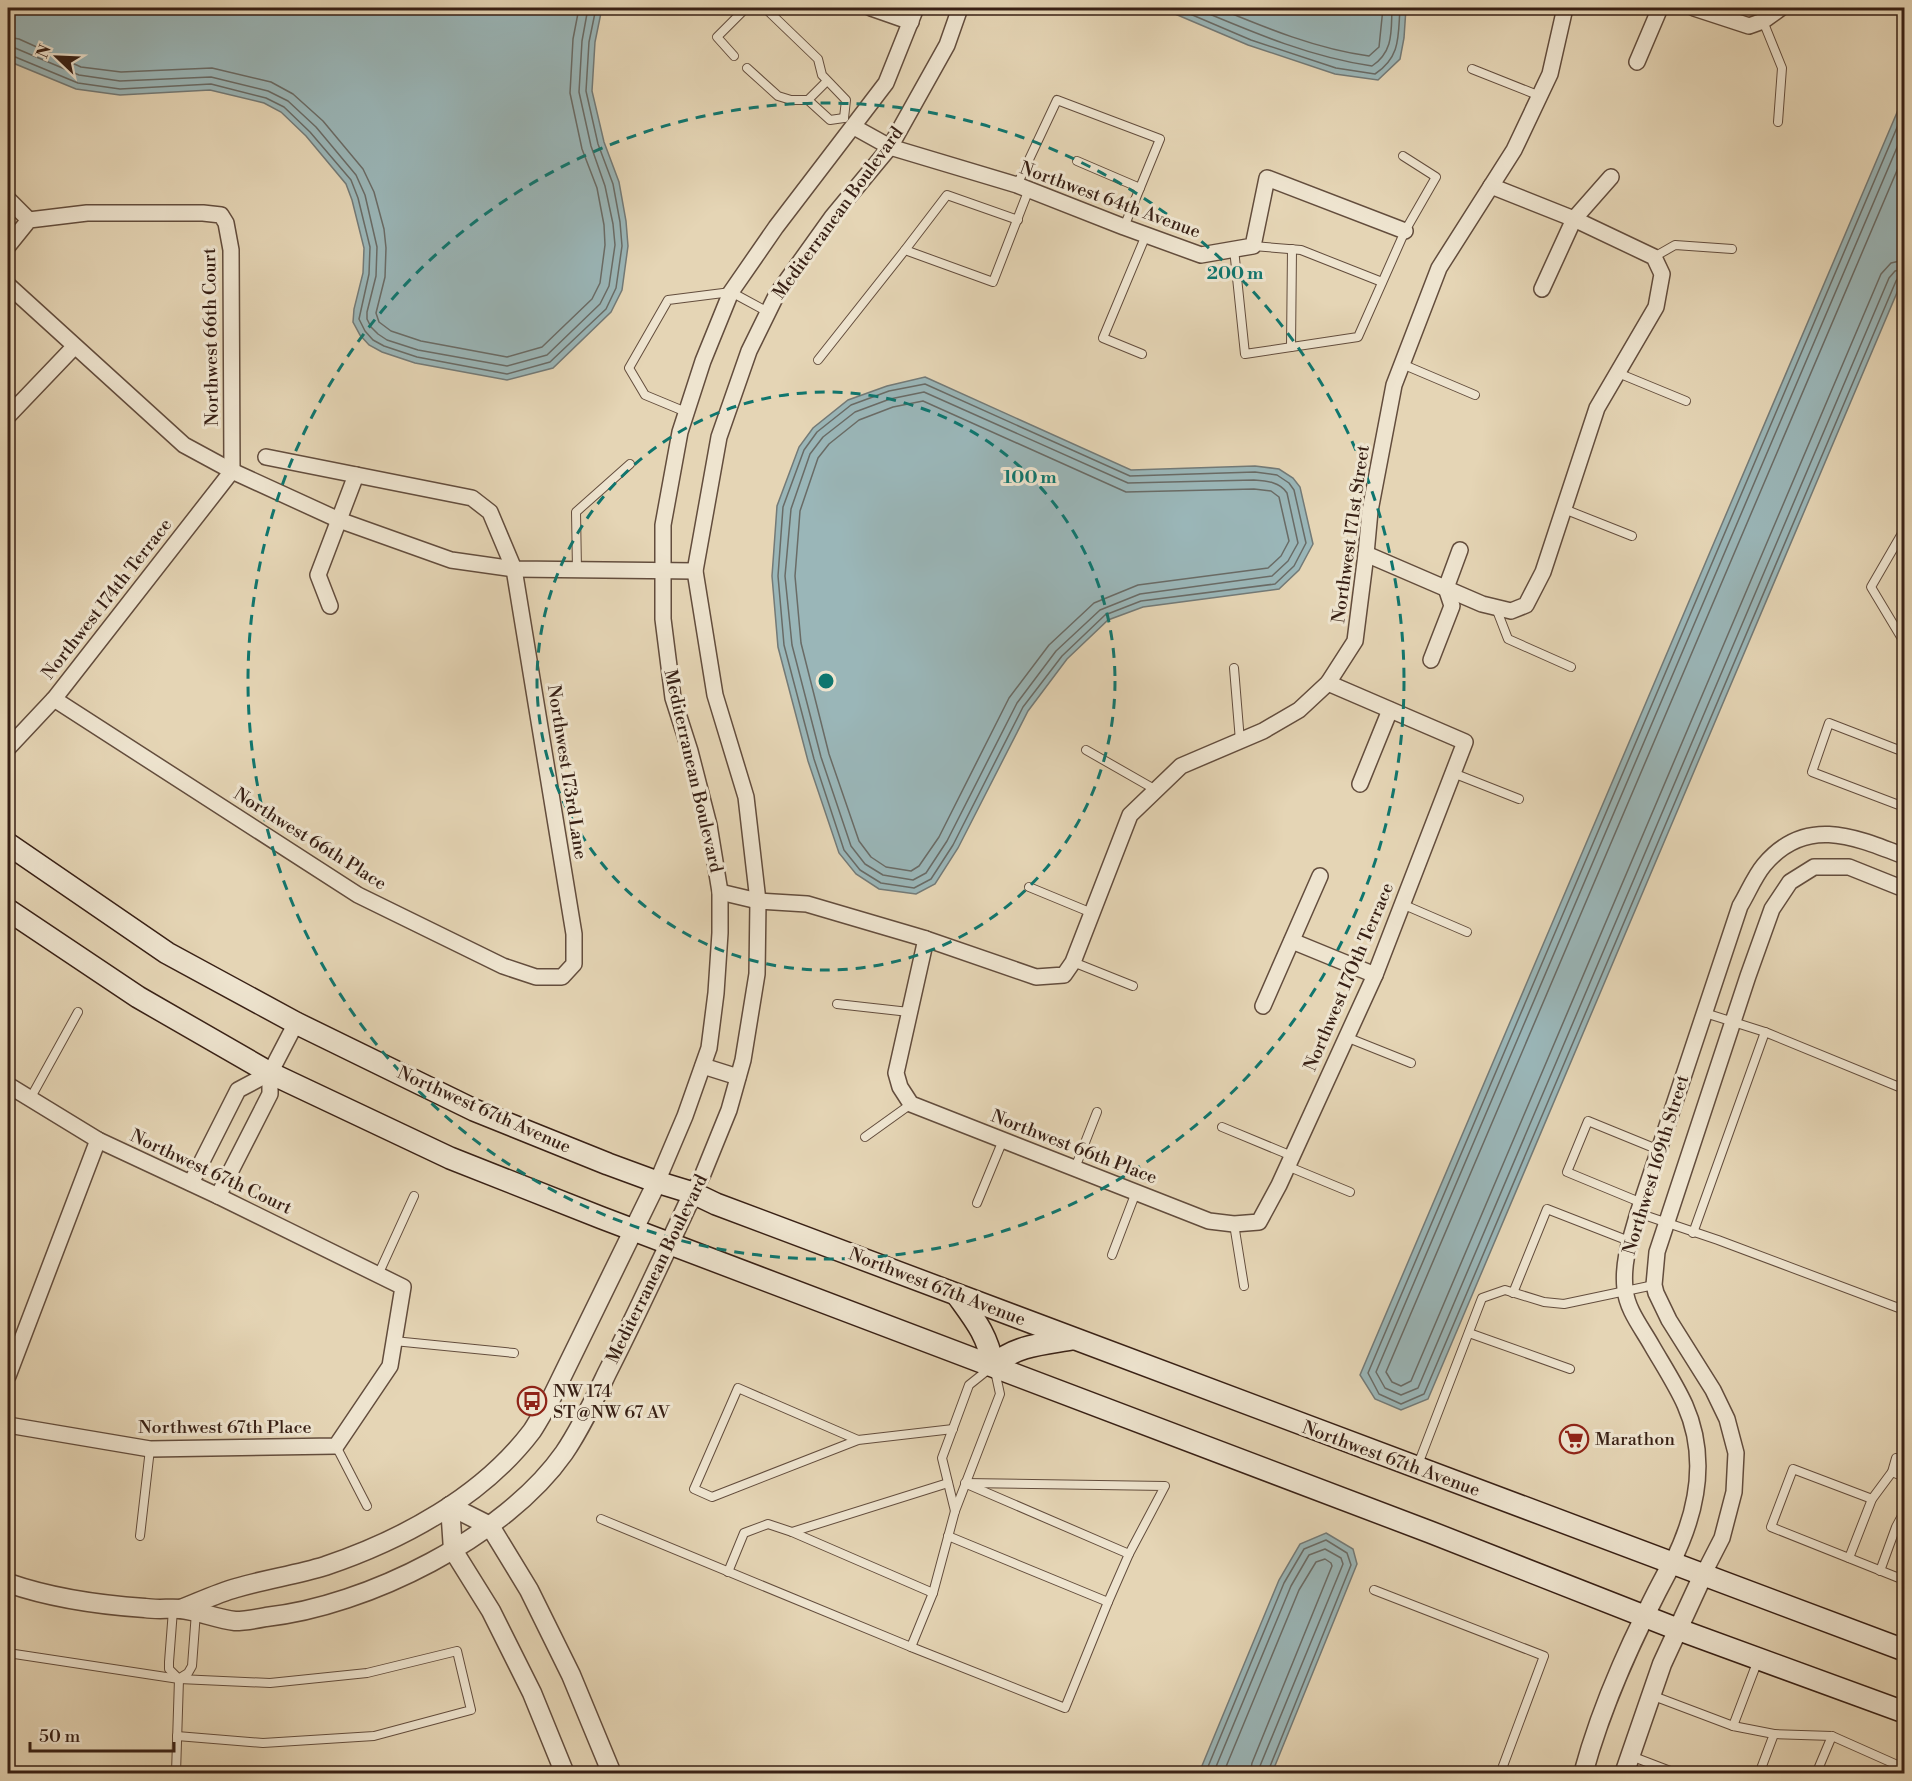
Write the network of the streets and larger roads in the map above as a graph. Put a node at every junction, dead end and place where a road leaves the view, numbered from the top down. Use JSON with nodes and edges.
{"nodes":[{"id":1,"x":871,"y":8,"type":"edge"},
{"id":2,"x":960,"y":8,"type":"edge"},
{"id":3,"x":1565,"y":8,"type":"edge"},
{"id":4,"x":1659,"y":8,"type":"edge"},
{"id":5,"x":1694,"y":8,"type":"edge"},
{"id":6,"x":1781,"y":8,"type":"edge"},
{"id":7,"x":914,"y":15,"type":"edge"},
{"id":8,"x":1637,"y":62,"type":"dead end"},
{"id":9,"x":849,"y":122,"type":"junction"},
{"id":10,"x":890,"y":147,"type":"junction"},
{"id":11,"x":1611,"y":177,"type":"dead end"},
{"id":12,"x":1491,"y":186,"type":"junction"},
{"id":13,"x":8,"y":199,"type":"edge"},
{"id":14,"x":1574,"y":219,"type":"junction"},
{"id":15,"x":30,"y":220,"type":"junction"},
{"id":16,"x":1406,"y":231,"type":"road end"},
{"id":17,"x":8,"y":246,"type":"edge"},
{"id":18,"x":8,"y":285,"type":"edge"},
{"id":19,"x":1542,"y":289,"type":"dead end"},
{"id":20,"x":74,"y":347,"type":"junction"},
{"id":21,"x":8,"y":416,"type":"edge"},
{"id":22,"x":266,"y":457,"type":"dead end"},
{"id":23,"x":232,"y":471,"type":"junction"},
{"id":24,"x":356,"y":474,"type":"junction"},
{"id":25,"x":339,"y":520,"type":"junction"},
{"id":26,"x":1460,"y":550,"type":"dead end"},
{"id":27,"x":1366,"y":554,"type":"junction"},
{"id":28,"x":514,"y":569,"type":"junction"},
{"id":29,"x":663,"y":571,"type":"junction"},
{"id":30,"x":695,"y":571,"type":"junction"},
{"id":31,"x":1446,"y":588,"type":"junction"},
{"id":32,"x":330,"y":606,"type":"dead end"},
{"id":33,"x":1431,"y":660,"type":"dead end"},
{"id":34,"x":1328,"y":683,"type":"junction"},
{"id":35,"x":54,"y":699,"type":"junction"},
{"id":36,"x":1390,"y":710,"type":"junction"},
{"id":37,"x":8,"y":748,"type":"edge"},
{"id":38,"x":1360,"y":784,"type":"dead end"},
{"id":39,"x":8,"y":844,"type":"edge"},
{"id":40,"x":1905,"y":856,"type":"edge"},
{"id":41,"x":1320,"y":876,"type":"dead end"},
{"id":42,"x":1905,"y":889,"type":"edge"},
{"id":43,"x":720,"y":892,"type":"junction"},
{"id":44,"x":758,"y":901,"type":"junction"},
{"id":45,"x":8,"y":910,"type":"edge"},
{"id":46,"x":926,"y":939,"type":"junction"},
{"id":47,"x":1292,"y":941,"type":"junction"},
{"id":48,"x":1375,"y":975,"type":"junction"},
{"id":49,"x":562,"y":977,"type":"joint"},
{"id":50,"x":1263,"y":1006,"type":"dead end"},
{"id":51,"x":296,"y":1023,"type":"junction"},
{"id":52,"x":703,"y":1066,"type":"junction"},
{"id":53,"x":270,"y":1073,"type":"junction"},
{"id":54,"x":738,"y":1077,"type":"junction"},
{"id":55,"x":8,"y":1085,"type":"edge"},
{"id":56,"x":98,"y":1140,"type":"junction"},
{"id":57,"x":657,"y":1182,"type":"junction"},
{"id":58,"x":191,"y":1183,"type":"junction"},
{"id":59,"x":693,"y":1193,"type":"junction"},
{"id":60,"x":218,"y":1196,"type":"junction"},
{"id":61,"x":1259,"y":1222,"type":"joint"},
{"id":62,"x":633,"y":1229,"type":"junction"},
{"id":63,"x":670,"y":1242,"type":"junction"},
{"id":64,"x":957,"y":1296,"type":"junction"},
{"id":65,"x":1072,"y":1339,"type":"junction"},
{"id":66,"x":993,"y":1365,"type":"junction"},
{"id":67,"x":8,"y":1376,"type":"edge"},
{"id":68,"x":8,"y":1425,"type":"edge"},
{"id":69,"x":336,"y":1446,"type":"joint"},
{"id":70,"x":450,"y":1506,"type":"junction"},
{"id":71,"x":490,"y":1526,"type":"junction"},
{"id":72,"x":453,"y":1550,"type":"junction"},
{"id":73,"x":1672,"y":1563,"type":"junction"},
{"id":74,"x":1703,"y":1575,"type":"junction"},
{"id":75,"x":8,"y":1583,"type":"edge"},
{"id":76,"x":183,"y":1610,"type":"junction"},
{"id":77,"x":1643,"y":1616,"type":"junction"},
{"id":78,"x":1677,"y":1629,"type":"junction"},
{"id":79,"x":1905,"y":1650,"type":"edge"},
{"id":80,"x":1905,"y":1712,"type":"edge"},
{"id":81,"x":565,"y":1773,"type":"edge"},
{"id":82,"x":612,"y":1773,"type":"edge"},
{"id":83,"x":1584,"y":1773,"type":"edge"},
{"id":84,"x":1624,"y":1773,"type":"edge"}],
"edges":[{"from":1,"to":7,"type":"street"},
{"from":2,"to":10,"type":"street","name":"Mediterranean Boulevard"},
{"from":3,"to":12,"type":"street","name":"Northwest 171st Street"},
{"from":4,"to":8,"type":"street"},
{"from":5,"to":6,"type":"street"},
{"from":7,"to":9,"type":"street","name":"Mediterranean Boulevard"},
{"from":9,"to":10,"type":"street","name":"Northwest 64th Avenue"},
{"from":9,"to":29,"type":"street","name":"Mediterranean Boulevard"},
{"from":10,"to":16,"type":"street","name":"Northwest 64th Avenue"},
{"from":10,"to":30,"type":"street","name":"Mediterranean Boulevard"},
{"from":11,"to":14,"type":"street"},
{"from":12,"to":14,"type":"street"},
{"from":12,"to":27,"type":"street","name":"Northwest 171st Street"},
{"from":13,"to":15,"type":"street"},
{"from":14,"to":19,"type":"street"},
{"from":14,"to":31,"type":"street"},
{"from":15,"to":17,"type":"street"},
{"from":15,"to":23,"type":"street","name":"Northwest 66th Court"},
{"from":18,"to":20,"type":"street","name":"Northwest 66th Court"},
{"from":20,"to":21,"type":"street"},
{"from":20,"to":23,"type":"street","name":"Northwest 66th Court"},
{"from":22,"to":24,"type":"street","name":"Northwest 173rd Lane"},
{"from":23,"to":25,"type":"street","name":"Northwest 66th Court"},
{"from":23,"to":35,"type":"street","name":"Northwest 174th Terrace"},
{"from":24,"to":25,"type":"street"},
{"from":24,"to":28,"type":"street","name":"Northwest 173rd Lane"},
{"from":25,"to":28,"type":"street","name":"Northwest 66th Court"},
{"from":25,"to":32,"type":"street"},
{"from":26,"to":31,"type":"street"},
{"from":27,"to":31,"type":"street"},
{"from":27,"to":34,"type":"street","name":"Northwest 171st Street"},
{"from":28,"to":29,"type":"street","name":"Northwest 66th Court"},
{"from":28,"to":49,"type":"street","name":"Northwest 173rd Lane"},
{"from":29,"to":30,"type":"street","name":"Northwest 66th Court"},
{"from":29,"to":43,"type":"street","name":"Mediterranean Boulevard"},
{"from":30,"to":44,"type":"street","name":"Mediterranean Boulevard"},
{"from":31,"to":33,"type":"street"},
{"from":34,"to":36,"type":"street"},
{"from":34,"to":46,"type":"street","name":"Northwest 171st Street"},
{"from":35,"to":37,"type":"street","name":"Northwest 174th Terrace"},
{"from":35,"to":49,"type":"street","name":"Northwest 66th Place"},
{"from":36,"to":38,"type":"street"},
{"from":36,"to":48,"type":"street","name":"Northwest 17Oth Terrace"},
{"from":39,"to":51,"type":"main road","name":"Northwest 67th Avenue"},
{"from":40,"to":73,"type":"street","name":"Northwest 169th Street"},
{"from":41,"to":47,"type":"street"},
{"from":42,"to":74,"type":"street","name":"Northwest 169th Street"},
{"from":43,"to":44,"type":"street"},
{"from":43,"to":52,"type":"street","name":"Mediterranean Boulevard"},
{"from":44,"to":46,"type":"street"},
{"from":44,"to":54,"type":"street","name":"Mediterranean Boulevard"},
{"from":45,"to":53,"type":"main road"},
{"from":46,"to":61,"type":"street","name":"Northwest 66th Place"},
{"from":47,"to":48,"type":"street"},
{"from":47,"to":50,"type":"street"},
{"from":48,"to":61,"type":"street","name":"Northwest 17Oth Terrace"},
{"from":51,"to":53,"type":"street"},
{"from":51,"to":57,"type":"main road","name":"Northwest 67th Avenue"},
{"from":52,"to":54,"type":"street"},
{"from":52,"to":57,"type":"street","name":"Mediterranean Boulevard"},
{"from":53,"to":58,"type":"street"},
{"from":53,"to":60,"type":"street"},
{"from":53,"to":62,"type":"main road"},
{"from":54,"to":59,"type":"street","name":"Mediterranean Boulevard"},
{"from":55,"to":56,"type":"street","name":"Northwest 67th Court"},
{"from":56,"to":58,"type":"street","name":"Northwest 67th Court"},
{"from":56,"to":67,"type":"street"},
{"from":57,"to":59,"type":"main road","name":"Northwest 67th Avenue"},
{"from":57,"to":62,"type":"street","name":"Mediterranean Boulevard"},
{"from":58,"to":60,"type":"street","name":"Northwest 67th Court"},
{"from":59,"to":63,"type":"street","name":"Mediterranean Boulevard"},
{"from":59,"to":64,"type":"main road","name":"Northwest 67th Avenue"},
{"from":60,"to":69,"type":"street","name":"Northwest 67th Court"},
{"from":62,"to":63,"type":"main road"},
{"from":62,"to":70,"type":"street","name":"Mediterranean Boulevard"},
{"from":63,"to":66,"type":"main road"},
{"from":63,"to":71,"type":"street","name":"Mediterranean Boulevard"},
{"from":64,"to":65,"type":"main road","name":"Northwest 67th Avenue"},
{"from":64,"to":66,"type":"main road"},
{"from":65,"to":66,"type":"main road"},
{"from":65,"to":73,"type":"main road","name":"Northwest 67th Avenue"},
{"from":66,"to":77,"type":"main road"},
{"from":68,"to":69,"type":"street","name":"Northwest 67th Place"},
{"from":70,"to":71,"type":"street"},
{"from":70,"to":72,"type":"street"},
{"from":70,"to":76,"type":"street","name":"Mediterranean Boulevard"},
{"from":71,"to":72,"type":"street","name":"Mediterranean Boulevard"},
{"from":71,"to":82,"type":"street"},
{"from":72,"to":76,"type":"street","name":"Mediterranean Boulevard"},
{"from":72,"to":81,"type":"street"},
{"from":73,"to":74,"type":"main road","name":"Northwest 67th Avenue"},
{"from":73,"to":77,"type":"street","name":"Northwest 169th Street"},
{"from":74,"to":78,"type":"street","name":"Northwest 169th Street"},
{"from":74,"to":79,"type":"main road","name":"Northwest 67th Avenue"},
{"from":75,"to":76,"type":"street"},
{"from":77,"to":78,"type":"main road"},
{"from":77,"to":83,"type":"street","name":"Northwest 169th Street"},
{"from":78,"to":80,"type":"main road"},
{"from":78,"to":84,"type":"street","name":"Northwest 169th Street"}]}
